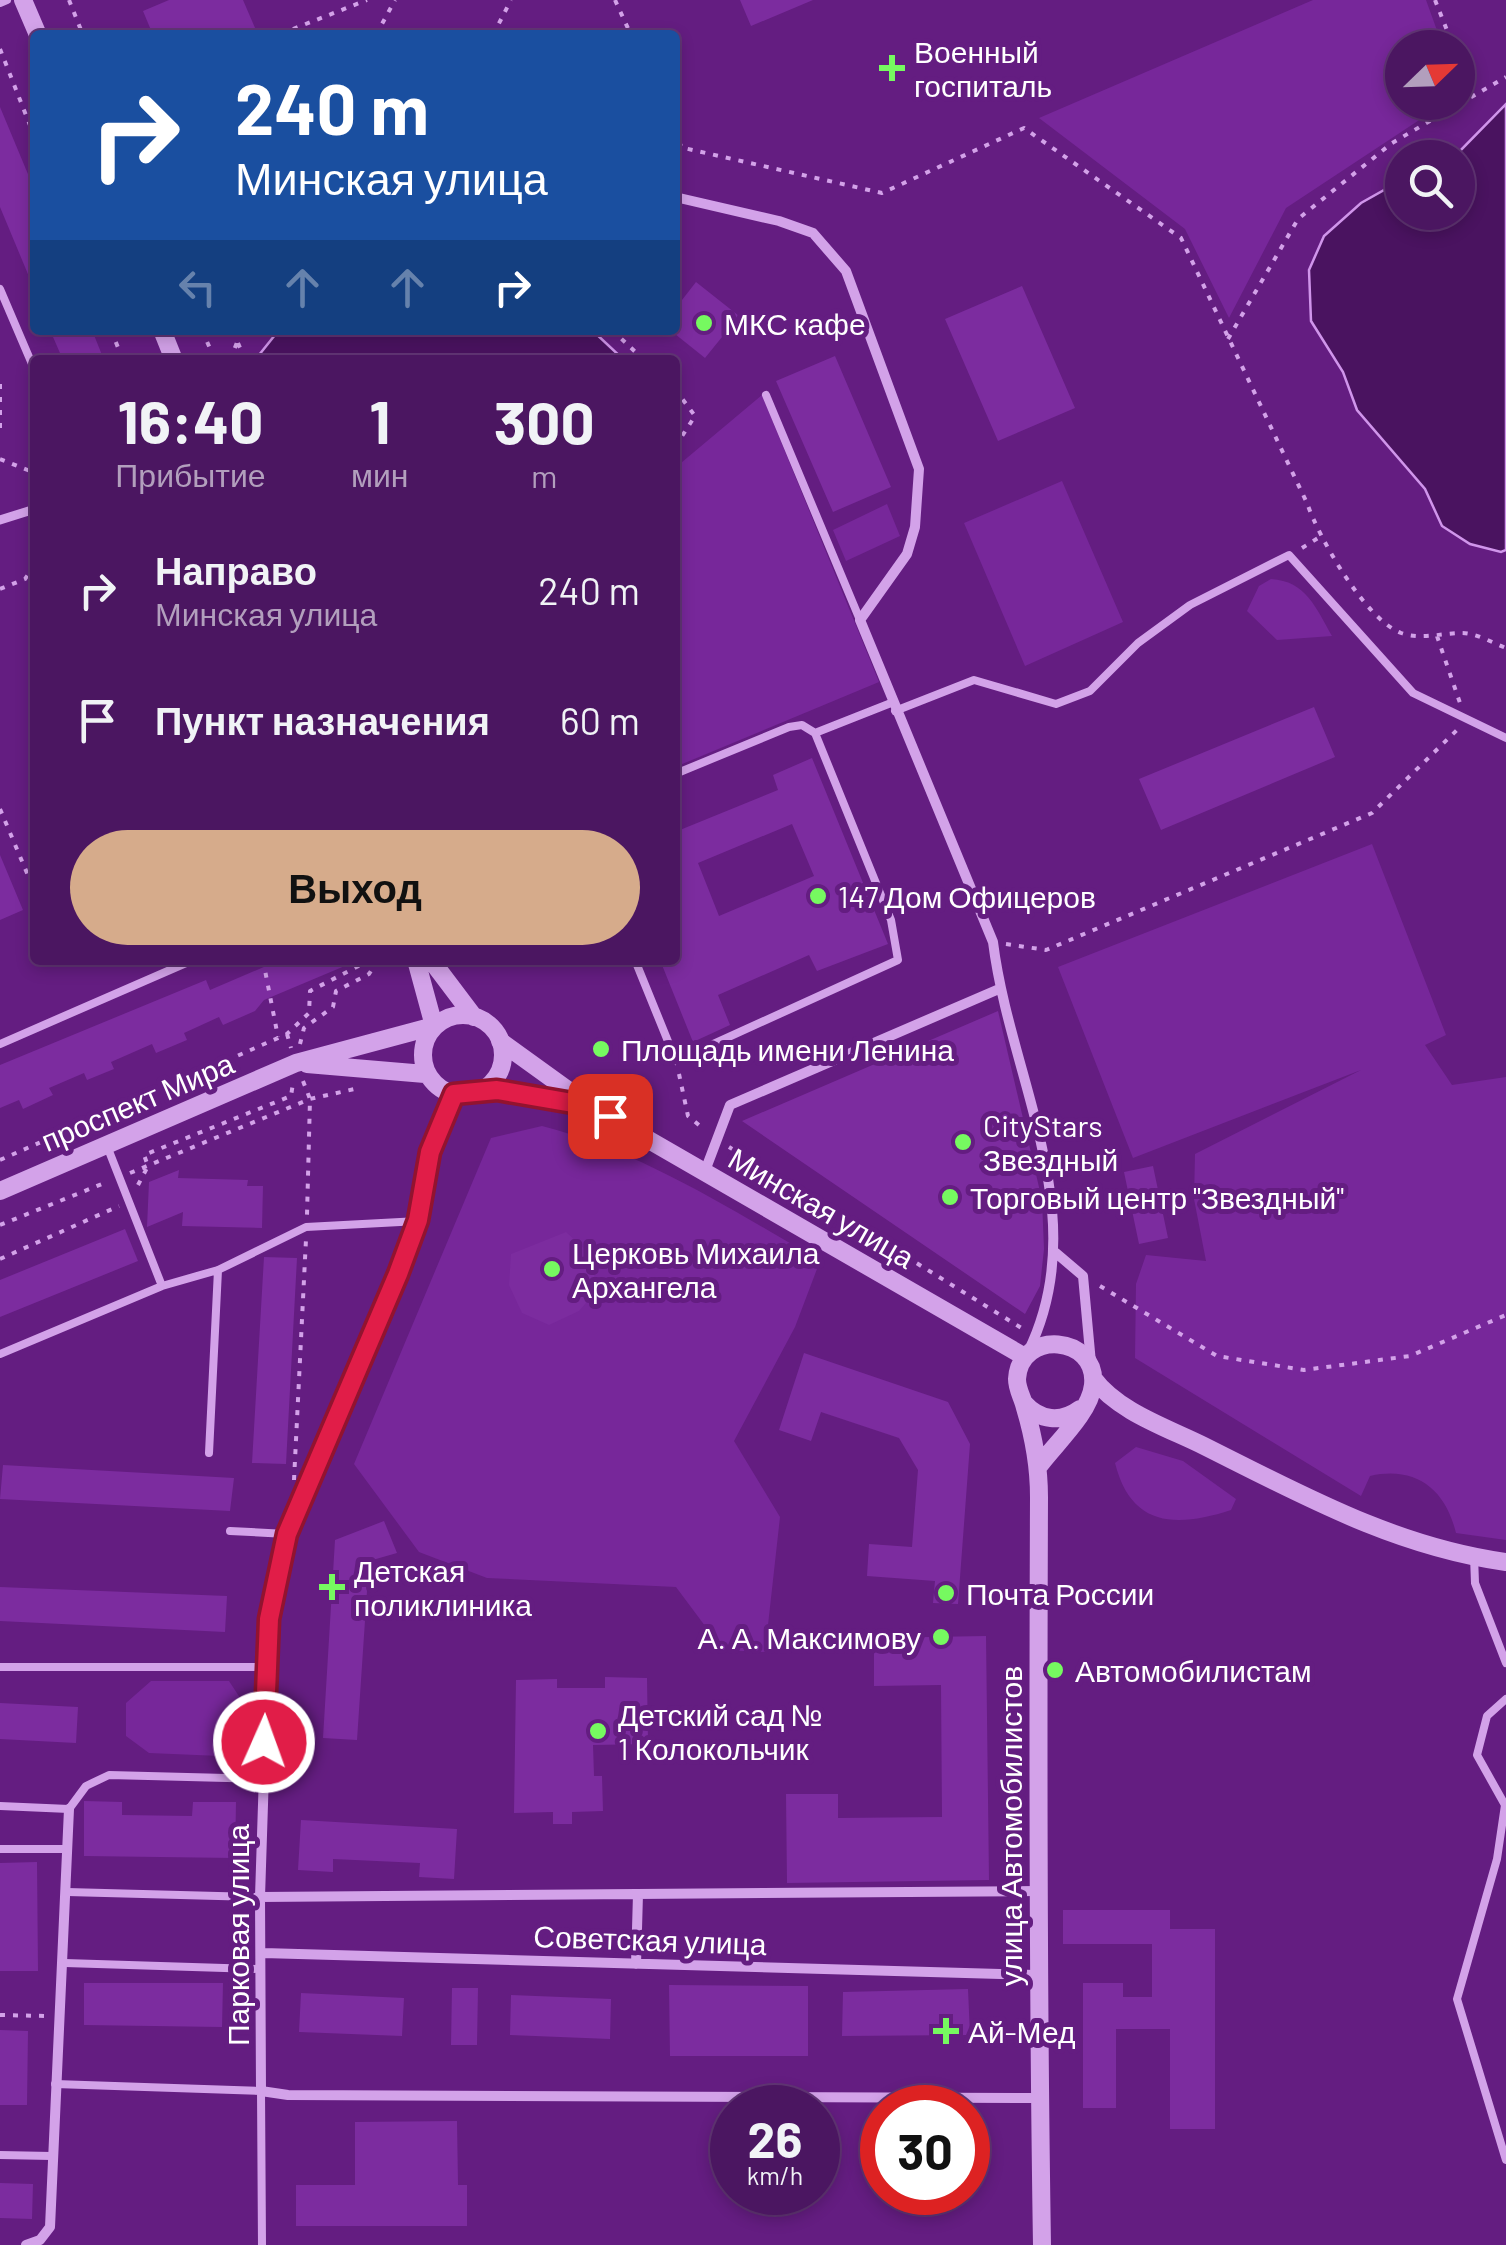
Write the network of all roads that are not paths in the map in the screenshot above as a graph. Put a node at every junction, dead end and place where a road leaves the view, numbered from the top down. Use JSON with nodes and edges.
{"nodes":[{"id":1,"x":8,"y":0,"type":"edge"},
{"id":2,"x":23,"y":0,"type":"edge"},
{"id":3,"x":0,"y":3,"type":"edge"},
{"id":4,"x":36,"y":30,"type":"edge"},
{"id":5,"x":680,"y":197,"type":"edge"},
{"id":6,"x":0,"y":289,"type":"edge"},
{"id":7,"x":30,"y":360,"type":"edge"},
{"id":8,"x":766,"y":395,"type":"dead end"},
{"id":9,"x":30,"y":511,"type":"edge"},
{"id":10,"x":0,"y":520,"type":"edge"},
{"id":11,"x":860,"y":620,"type":"junction"},
{"id":12,"x":893,"y":707,"type":"junction"},
{"id":13,"x":815,"y":733,"type":"junction"},
{"id":14,"x":1506,"y":738,"type":"edge"},
{"id":15,"x":680,"y":772,"type":"edge"},
{"id":16,"x":182,"y":965,"type":"edge"},
{"id":17,"x":417,"y":965,"type":"edge"},
{"id":18,"x":435,"y":965,"type":"edge"},
{"id":19,"x":637,"y":965,"type":"edge"},
{"id":20,"x":999,"y":989,"type":"junction"},
{"id":21,"x":474,"y":1016,"type":"junction"},
{"id":22,"x":434,"y":1026,"type":"junction"},
{"id":23,"x":500,"y":1041,"type":"junction"},
{"id":24,"x":0,"y":1044,"type":"edge"},
{"id":25,"x":296,"y":1064,"type":"junction"},
{"id":26,"x":425,"y":1074,"type":"junction"},
{"id":27,"x":483,"y":1090,"type":"junction"},
{"id":28,"x":454,"y":1094,"type":"junction"},
{"id":29,"x":590,"y":1106,"type":"junction"},
{"id":30,"x":106,"y":1144,"type":"junction"},
{"id":31,"x":705,"y":1171,"type":"junction"},
{"id":32,"x":0,"y":1191,"type":"edge"},
{"id":33,"x":418,"y":1220,"type":"junction"},
{"id":34,"x":1056,"y":1254,"type":"junction"},
{"id":35,"x":218,"y":1270,"type":"junction"},
{"id":36,"x":162,"y":1286,"type":"junction"},
{"id":37,"x":0,"y":1354,"type":"edge"},
{"id":38,"x":1025,"y":1358,"type":"junction"},
{"id":39,"x":1093,"y":1376,"type":"junction"},
{"id":40,"x":1086,"y":1402,"type":"junction"},
{"id":41,"x":1024,"y":1403,"type":"junction"},
{"id":42,"x":1134,"y":1412,"type":"junction"},
{"id":43,"x":209,"y":1453,"type":"dead end"},
{"id":44,"x":1039,"y":1466,"type":"junction"},
{"id":45,"x":230,"y":1531,"type":"dead end"},
{"id":46,"x":287,"y":1534,"type":"junction"},
{"id":47,"x":1474,"y":1556,"type":"junction"},
{"id":48,"x":1506,"y":1562,"type":"edge"},
{"id":49,"x":1506,"y":1663,"type":"edge"},
{"id":50,"x":0,"y":1667,"type":"edge"},
{"id":51,"x":266,"y":1667,"type":"junction"},
{"id":52,"x":1506,"y":1699,"type":"edge"},
{"id":53,"x":263,"y":1779,"type":"junction"},
{"id":54,"x":0,"y":1806,"type":"edge"},
{"id":55,"x":69,"y":1809,"type":"junction"},
{"id":56,"x":68,"y":1849,"type":"junction"},
{"id":57,"x":0,"y":1850,"type":"edge"},
{"id":58,"x":1037,"y":1891,"type":"junction"},
{"id":59,"x":67,"y":1892,"type":"junction"},
{"id":60,"x":638,"y":1894,"type":"junction"},
{"id":61,"x":260,"y":1897,"type":"junction"},
{"id":62,"x":262,"y":1953,"type":"junction"},
{"id":63,"x":64,"y":1963,"type":"junction"},
{"id":64,"x":636,"y":1964,"type":"junction"},
{"id":65,"x":260,"y":1969,"type":"junction"},
{"id":66,"x":1036,"y":1975,"type":"junction"},
{"id":67,"x":54,"y":2084,"type":"junction"},
{"id":68,"x":261,"y":2091,"type":"junction"},
{"id":69,"x":1040,"y":2098,"type":"junction"},
{"id":70,"x":0,"y":2155,"type":"edge"},
{"id":71,"x":52,"y":2156,"type":"junction"},
{"id":72,"x":1506,"y":2160,"type":"edge"},
{"id":73,"x":26,"y":2245,"type":"edge"},
{"id":74,"x":262,"y":2245,"type":"edge"},
{"id":75,"x":1042,"y":2245,"type":"edge"}],
"edges":[{"from":1,"to":3,"type":"lane"},
{"from":2,"to":4,"type":"street"},
{"from":5,"to":11,"type":"street"},
{"from":6,"to":7,"type":"lane"},
{"from":8,"to":11,"type":"lane"},
{"from":9,"to":10,"type":"street"},
{"from":11,"to":12,"type":"street"},
{"from":12,"to":13,"type":"lane"},
{"from":12,"to":14,"type":"lane"},
{"from":12,"to":20,"type":"street"},
{"from":13,"to":15,"type":"lane"},
{"from":13,"to":19,"type":"lane"},
{"from":16,"to":24,"type":"lane"},
{"from":17,"to":22,"type":"street"},
{"from":18,"to":21,"type":"street"},
{"from":20,"to":31,"type":"street"},
{"from":20,"to":34,"type":"street"},
{"from":21,"to":22,"type":"street"},
{"from":21,"to":23,"type":"street"},
{"from":22,"to":25,"type":"street","name":"проспект Мира"},
{"from":22,"to":26,"type":"street"},
{"from":23,"to":27,"type":"street"},
{"from":23,"to":29,"type":"street","name":"Минская улица"},
{"from":25,"to":26,"type":"street","name":"проспект Мира"},
{"from":25,"to":30,"type":"street","name":"проспект Мира"},
{"from":26,"to":28,"type":"street"},
{"from":27,"to":28,"type":"street"},
{"from":27,"to":29,"type":"street","name":"Минская улица"},
{"from":28,"to":33,"type":"street","name":"Парковая улица"},
{"from":29,"to":31,"type":"street","name":"Минская улица"},
{"from":30,"to":32,"type":"street","name":"проспект Мира"},
{"from":30,"to":36,"type":"lane"},
{"from":31,"to":38,"type":"street","name":"Минская улица"},
{"from":33,"to":35,"type":"lane"},
{"from":33,"to":46,"type":"street","name":"Парковая улица"},
{"from":34,"to":38,"type":"street"},
{"from":34,"to":39,"type":"street"},
{"from":35,"to":36,"type":"lane"},
{"from":35,"to":43,"type":"lane"},
{"from":36,"to":37,"type":"lane"},
{"from":38,"to":39,"type":"street"},
{"from":38,"to":41,"type":"street"},
{"from":39,"to":40,"type":"street"},
{"from":39,"to":42,"type":"street"},
{"from":40,"to":41,"type":"street"},
{"from":40,"to":42,"type":"street"},
{"from":40,"to":44,"type":"street"},
{"from":41,"to":44,"type":"street","name":"улица Автомобилистов"},
{"from":42,"to":47,"type":"street"},
{"from":44,"to":58,"type":"street","name":"улица Автомобилистов"},
{"from":45,"to":46,"type":"lane"},
{"from":46,"to":51,"type":"street","name":"Парковая улица"},
{"from":47,"to":48,"type":"street"},
{"from":47,"to":49,"type":"lane"},
{"from":50,"to":51,"type":"lane"},
{"from":51,"to":53,"type":"street","name":"Парковая улица"},
{"from":52,"to":72,"type":"lane"},
{"from":53,"to":55,"type":"lane"},
{"from":53,"to":61,"type":"street","name":"Парковая улица"},
{"from":54,"to":55,"type":"lane"},
{"from":55,"to":56,"type":"street"},
{"from":56,"to":57,"type":"lane"},
{"from":56,"to":59,"type":"street"},
{"from":58,"to":60,"type":"street"},
{"from":58,"to":66,"type":"street","name":"улица Автомобилистов"},
{"from":59,"to":61,"type":"lane"},
{"from":59,"to":63,"type":"street"},
{"from":60,"to":61,"type":"street"},
{"from":60,"to":64,"type":"street"},
{"from":61,"to":62,"type":"street","name":"Парковая улица"},
{"from":62,"to":64,"type":"street","name":"Советская улица"},
{"from":62,"to":65,"type":"street","name":"Парковая улица"},
{"from":63,"to":65,"type":"lane"},
{"from":63,"to":67,"type":"street"},
{"from":64,"to":66,"type":"street","name":"Советская улица"},
{"from":65,"to":68,"type":"street","name":"Парковая улица"},
{"from":66,"to":69,"type":"street","name":"улица Автомобилистов"},
{"from":67,"to":68,"type":"lane"},
{"from":67,"to":71,"type":"street"},
{"from":68,"to":69,"type":"street"},
{"from":68,"to":74,"type":"lane"},
{"from":69,"to":75,"type":"street","name":"улица Автомобилистов"},
{"from":70,"to":71,"type":"lane"},
{"from":71,"to":73,"type":"street"}]}
